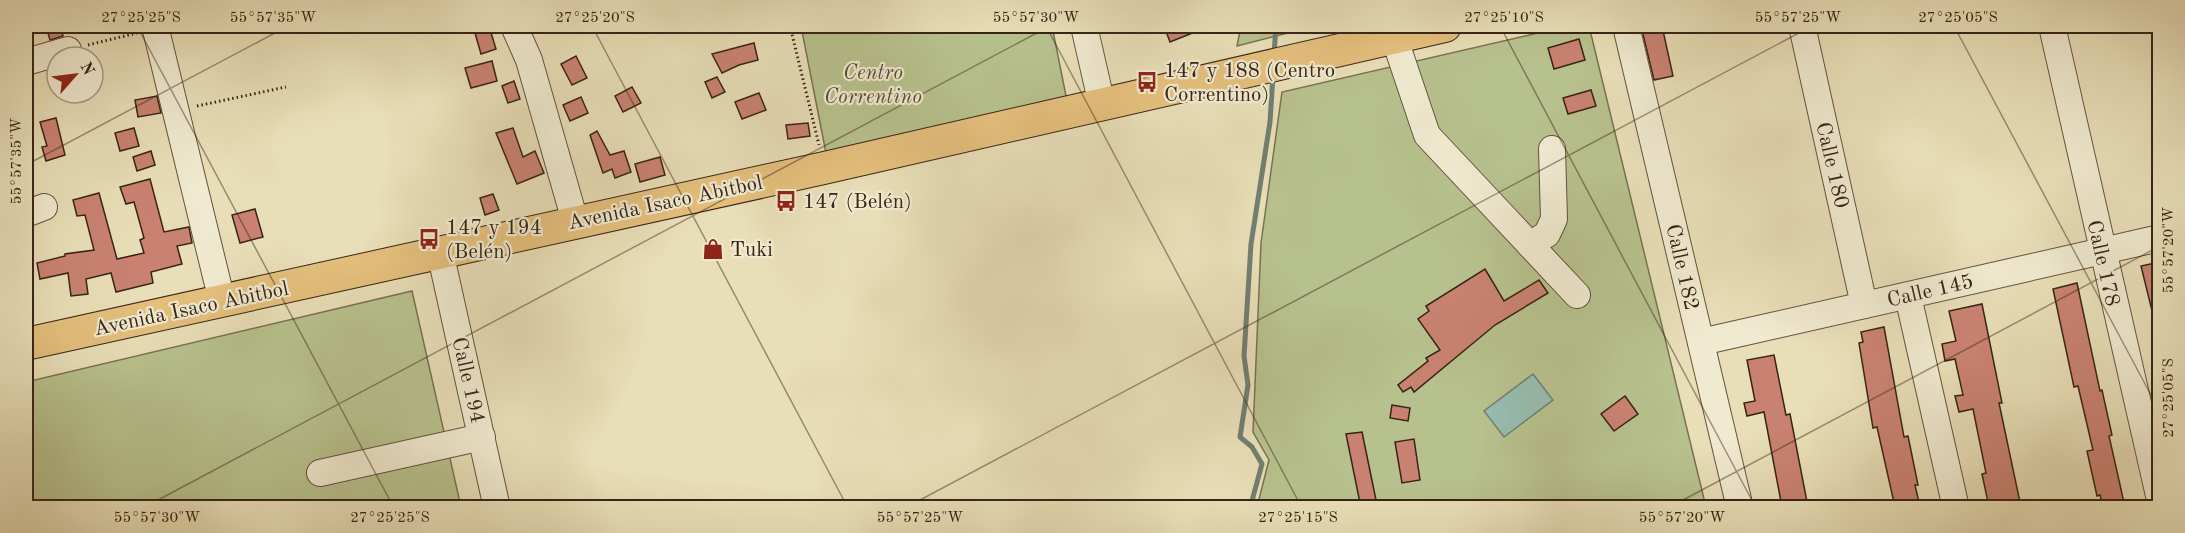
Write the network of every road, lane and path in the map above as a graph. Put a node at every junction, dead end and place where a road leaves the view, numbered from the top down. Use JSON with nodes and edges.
{"nodes":[{"id":1,"x":514,"y":26,"type":"edge"},
{"id":2,"x":790,"y":26,"type":"edge"},
{"id":3,"x":1084,"y":26,"type":"edge"},
{"id":4,"x":1445,"y":26,"type":"edge"},
{"id":5,"x":1626,"y":26,"type":"edge"},
{"id":6,"x":1802,"y":26,"type":"edge"},
{"id":7,"x":2052,"y":26,"type":"edge"},
{"id":8,"x":155,"y":27,"type":"edge"},
{"id":9,"x":1394,"y":37,"type":"junction"},
{"id":10,"x":87,"y":45,"type":"edge"},
{"id":11,"x":45,"y":57,"type":"edge"},
{"id":12,"x":26,"y":62,"type":"edge"},
{"id":13,"x":286,"y":87,"type":"dead end"},
{"id":14,"x":1102,"y":105,"type":"junction"},
{"id":15,"x":177,"y":110,"type":"junction"},
{"id":16,"x":1552,"y":149,"type":"dead end"},
{"id":17,"x":824,"y":168,"type":"junction"},
{"id":18,"x":575,"y":221,"type":"junction"},
{"id":19,"x":2160,"y":238,"type":"edge"},
{"id":20,"x":1530,"y":245,"type":"junction"},
{"id":21,"x":2101,"y":251,"type":"junction"},
{"id":22,"x":440,"y":252,"type":"junction"},
{"id":23,"x":1577,"y":295,"type":"dead end"},
{"id":24,"x":1908,"y":296,"type":"junction"},
{"id":25,"x":222,"y":302,"type":"junction"},
{"id":26,"x":1864,"y":305,"type":"junction"},
{"id":27,"x":1701,"y":342,"type":"junction"},
{"id":28,"x":26,"y":344,"type":"edge"},
{"id":29,"x":482,"y":437,"type":"junction"},
{"id":30,"x":320,"y":473,"type":"dead end"},
{"id":31,"x":2160,"y":500,"type":"edge"},
{"id":32,"x":497,"y":507,"type":"edge"},
{"id":33,"x":1740,"y":507,"type":"edge"},
{"id":34,"x":1956,"y":507,"type":"edge"}],
"edges":[{"from":1,"to":18,"type":"street"},
{"from":2,"to":17,"type":"path"},
{"from":3,"to":14,"type":"street"},
{"from":4,"to":9,"type":"main road","name":"Avenida Isaco Abitbol"},
{"from":5,"to":27,"type":"street","name":"Calle 182"},
{"from":6,"to":26,"type":"street","name":"Calle 180"},
{"from":7,"to":21,"type":"street","name":"Calle 178"},
{"from":8,"to":10,"type":"path"},
{"from":8,"to":15,"type":"street"},
{"from":9,"to":14,"type":"main road","name":"Avenida Isaco Abitbol"},
{"from":9,"to":20,"type":"street"},
{"from":11,"to":12,"type":"street"},
{"from":13,"to":15,"type":"path"},
{"from":14,"to":17,"type":"main road","name":"Avenida Isaco Abitbol"},
{"from":15,"to":25,"type":"street"},
{"from":16,"to":20,"type":"street"},
{"from":17,"to":18,"type":"main road","name":"Avenida Isaco Abitbol"},
{"from":18,"to":22,"type":"main road","name":"Avenida Isaco Abitbol"},
{"from":19,"to":21,"type":"street","name":"Calle 145"},
{"from":20,"to":23,"type":"street"},
{"from":21,"to":24,"type":"street","name":"Calle 145"},
{"from":21,"to":31,"type":"street","name":"Calle 178"},
{"from":22,"to":25,"type":"main road","name":"Avenida Isaco Abitbol"},
{"from":22,"to":29,"type":"street","name":"Calle 194"},
{"from":24,"to":26,"type":"street","name":"Calle 145"},
{"from":24,"to":34,"type":"street"},
{"from":25,"to":28,"type":"main road","name":"Avenida Isaco Abitbol"},
{"from":26,"to":27,"type":"street","name":"Calle 145"},
{"from":27,"to":33,"type":"street","name":"Calle 182"},
{"from":29,"to":30,"type":"street"},
{"from":29,"to":32,"type":"street","name":"Calle 194"}]}
